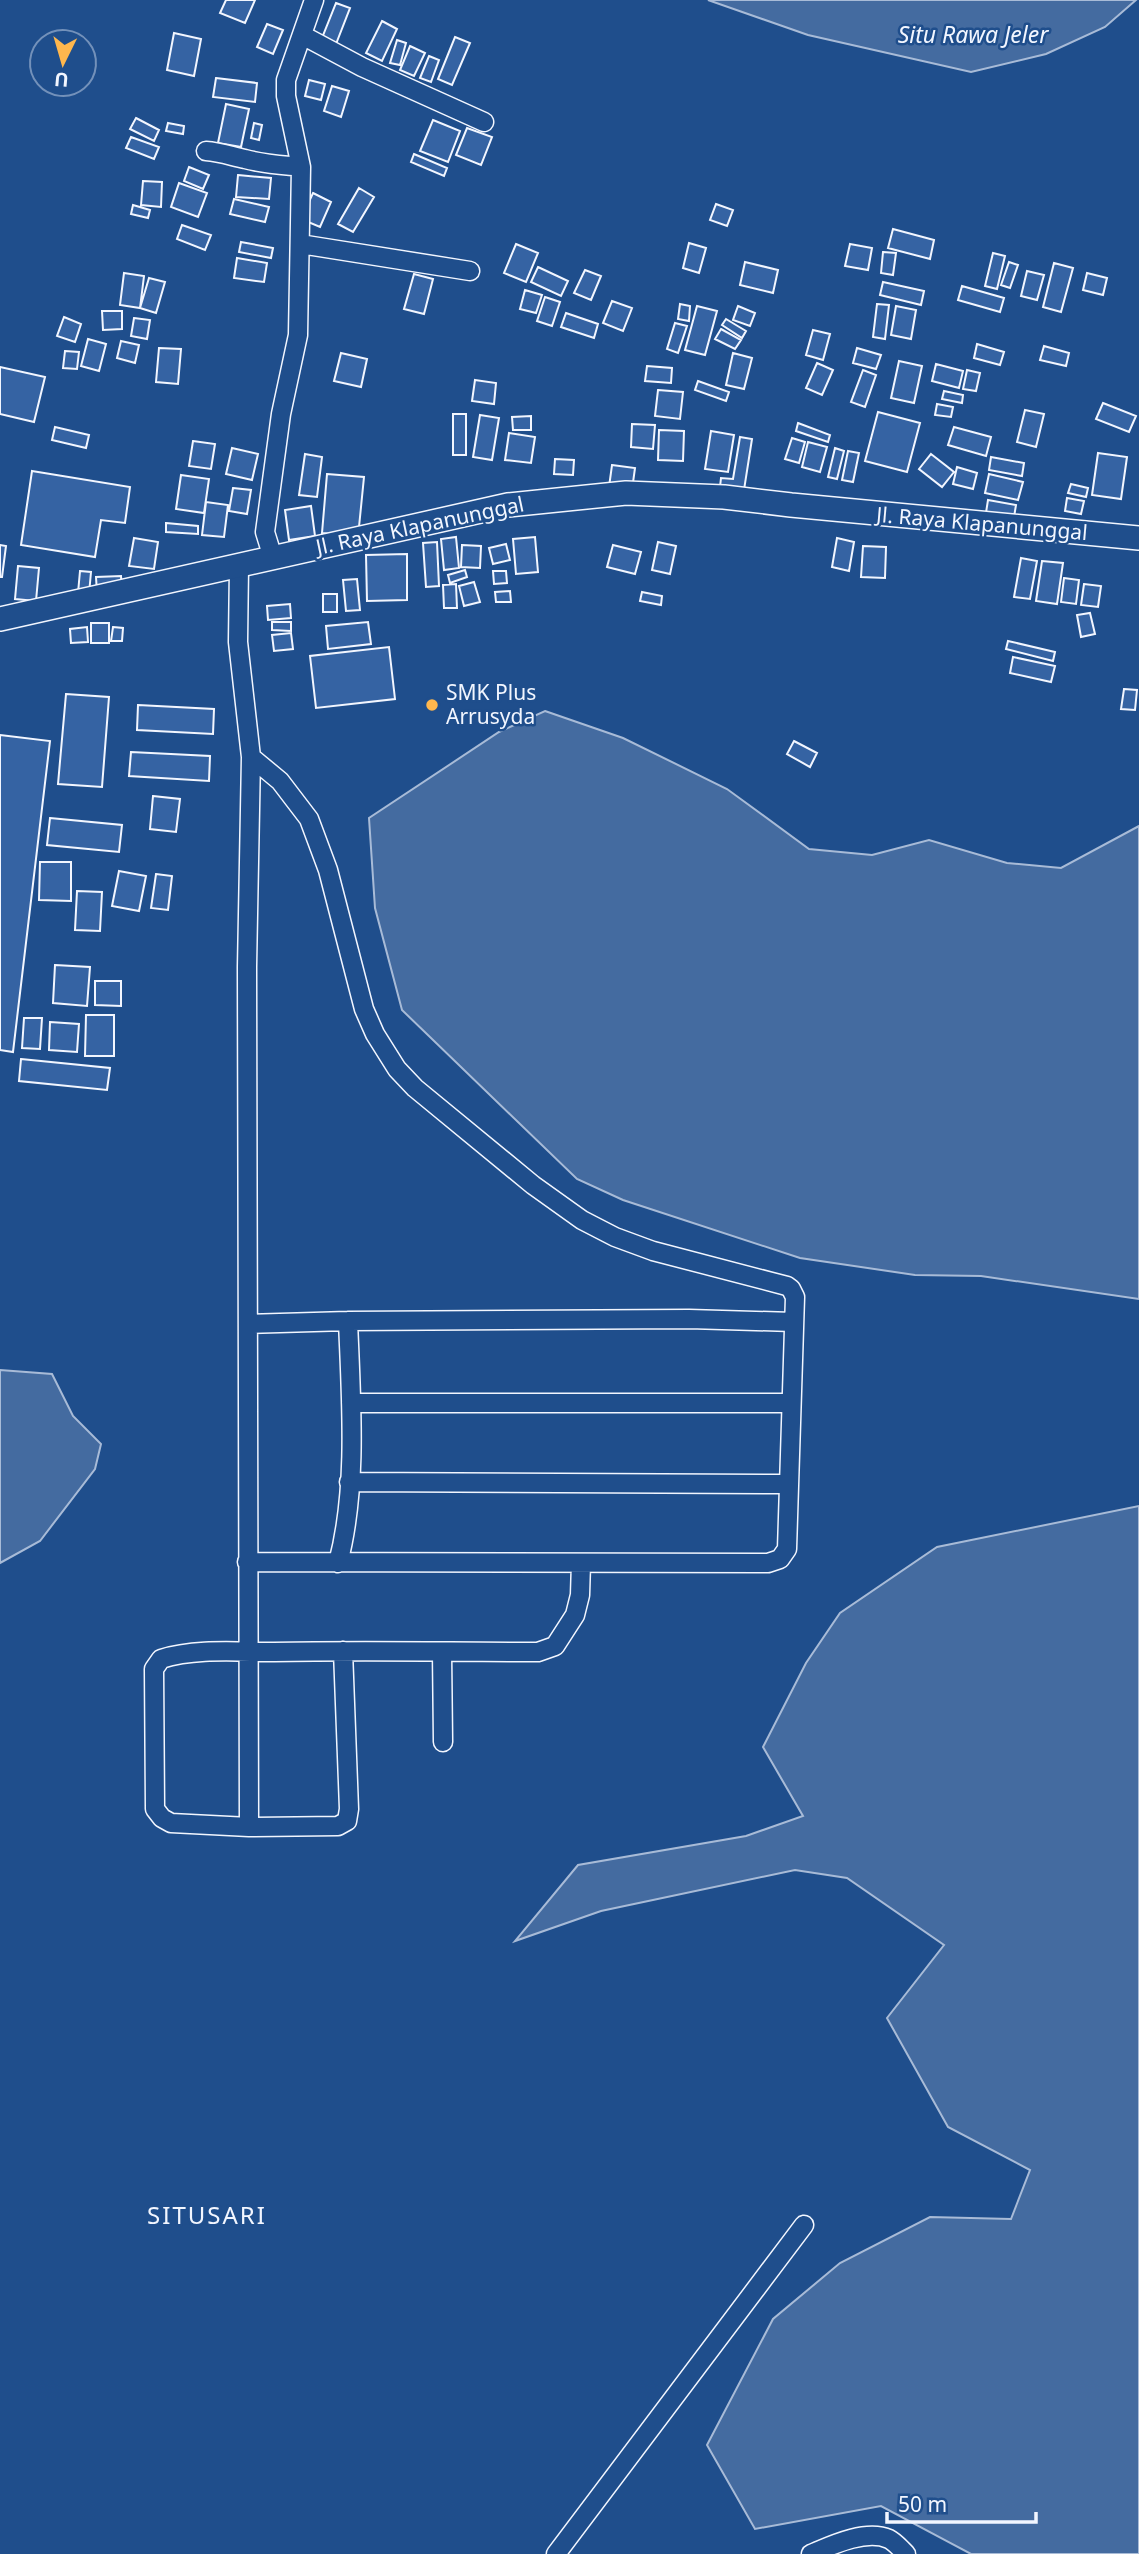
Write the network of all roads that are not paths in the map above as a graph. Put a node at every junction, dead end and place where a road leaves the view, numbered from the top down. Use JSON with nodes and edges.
{"nodes":[{"id":1,"x":314,"y":0,"type":"edge"},
{"id":2,"x":302,"y":35,"type":"junction"},
{"id":3,"x":484,"y":122,"type":"dead end"},
{"id":4,"x":206,"y":151,"type":"dead end"},
{"id":5,"x":301,"y":166,"type":"junction"},
{"id":6,"x":300,"y":244,"type":"junction"},
{"id":7,"x":470,"y":271,"type":"dead end"},
{"id":8,"x":1139,"y":538,"type":"edge"},
{"id":9,"x":273,"y":558,"type":"junction"},
{"id":10,"x":239,"y":566,"type":"junction"},
{"id":11,"x":0,"y":619,"type":"edge"},
{"id":12,"x":251,"y":757,"type":"junction"},
{"id":13,"x":348,"y":1321,"type":"junction"},
{"id":14,"x":793,"y":1322,"type":"junction"},
{"id":15,"x":249,"y":1324,"type":"junction"},
{"id":16,"x":351,"y":1403,"type":"junction"},
{"id":17,"x":790,"y":1403,"type":"junction"},
{"id":18,"x":349,"y":1482,"type":"junction"},
{"id":19,"x":789,"y":1484,"type":"junction"},
{"id":20,"x":247,"y":1562,"type":"junction"},
{"id":21,"x":338,"y":1563,"type":"junction"},
{"id":22,"x":580,"y":1563,"type":"junction"},
{"id":23,"x":343,"y":1651,"type":"junction"},
{"id":24,"x":249,"y":1652,"type":"junction"},
{"id":25,"x":442,"y":1652,"type":"junction"},
{"id":26,"x":443,"y":1742,"type":"dead end"},
{"id":27,"x":248,"y":1827,"type":"junction"},
{"id":28,"x":804,"y":2225,"type":"dead end"},
{"id":29,"x":556,"y":2554,"type":"edge"},
{"id":30,"x":811,"y":2554,"type":"edge"},
{"id":31,"x":906,"y":2554,"type":"edge"}],
"edges":[{"from":1,"to":2,"type":"street"},
{"from":2,"to":3,"type":"street"},
{"from":2,"to":5,"type":"street"},
{"from":4,"to":5,"type":"street"},
{"from":5,"to":6,"type":"street"},
{"from":6,"to":7,"type":"street"},
{"from":6,"to":9,"type":"street"},
{"from":8,"to":9,"type":"street","name":"Jl. Raya Klapanunggal"},
{"from":9,"to":10,"type":"street","name":"Jl. Raya Klapanunggal"},
{"from":10,"to":11,"type":"street","name":"Jl. Raya Klapanunggal"},
{"from":10,"to":12,"type":"street"},
{"from":12,"to":14,"type":"street"},
{"from":12,"to":15,"type":"street"},
{"from":13,"to":14,"type":"street"},
{"from":13,"to":15,"type":"street"},
{"from":13,"to":16,"type":"street"},
{"from":14,"to":17,"type":"street"},
{"from":15,"to":20,"type":"street"},
{"from":16,"to":17,"type":"street"},
{"from":16,"to":18,"type":"street"},
{"from":17,"to":19,"type":"street"},
{"from":18,"to":19,"type":"street"},
{"from":18,"to":21,"type":"street"},
{"from":19,"to":22,"type":"street"},
{"from":20,"to":21,"type":"street"},
{"from":20,"to":24,"type":"street"},
{"from":21,"to":22,"type":"street"},
{"from":22,"to":25,"type":"street"},
{"from":23,"to":24,"type":"street"},
{"from":23,"to":25,"type":"street"},
{"from":23,"to":27,"type":"street"},
{"from":24,"to":27,"type":"street"},
{"from":24,"to":27,"type":"street"},
{"from":25,"to":26,"type":"street"},
{"from":28,"to":29,"type":"street"},
{"from":30,"to":31,"type":"street"}]}
